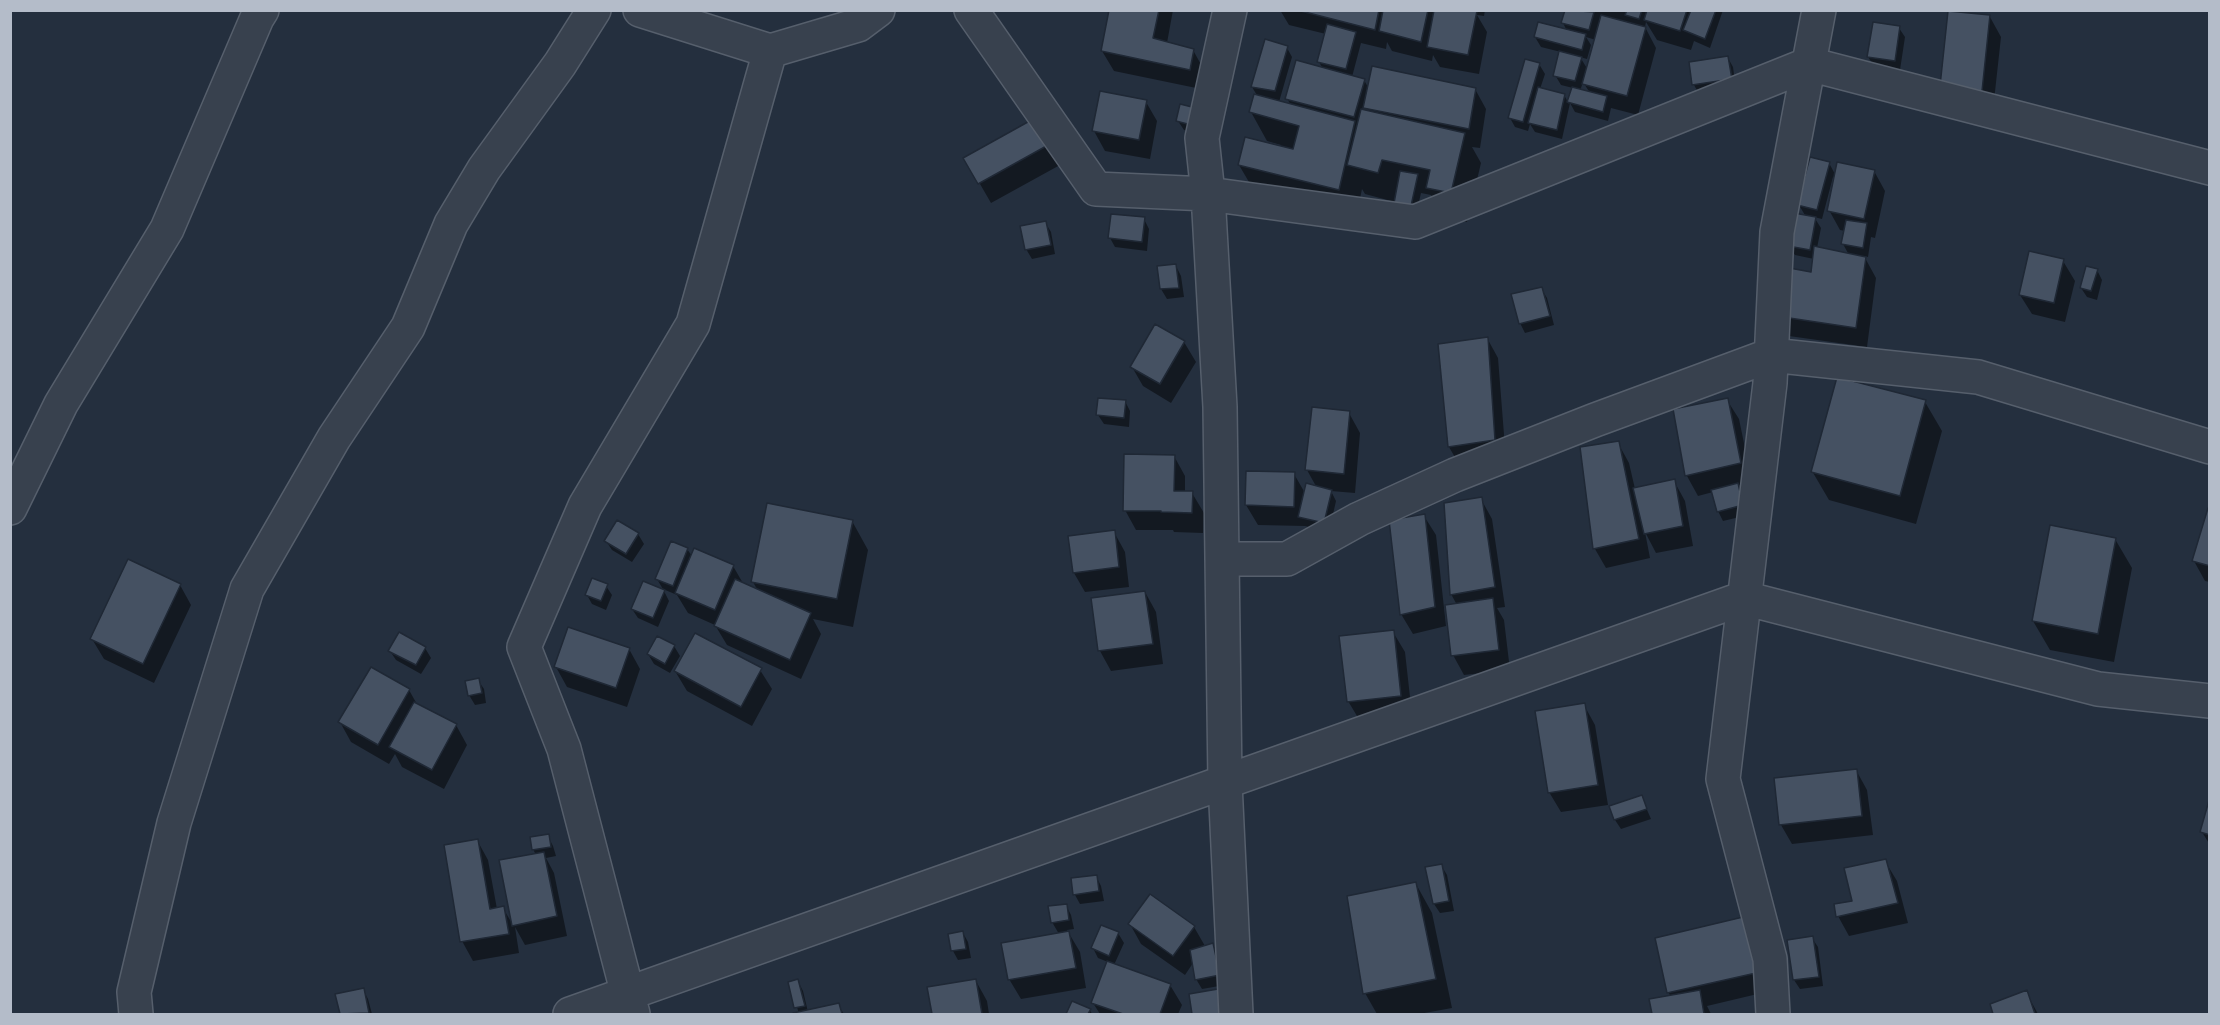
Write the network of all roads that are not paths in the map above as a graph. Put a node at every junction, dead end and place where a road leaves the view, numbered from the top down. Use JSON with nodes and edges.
{"nodes":[{"id":1,"x":262,"y":10,"type":"edge"},
{"id":2,"x":594,"y":10,"type":"edge"},
{"id":3,"x":640,"y":10,"type":"edge"},
{"id":4,"x":878,"y":10,"type":"edge"},
{"id":5,"x":971,"y":10,"type":"edge"},
{"id":6,"x":1230,"y":10,"type":"edge"},
{"id":7,"x":1819,"y":10,"type":"edge"},
{"id":8,"x":770,"y":51,"type":"junction"},
{"id":9,"x":1809,"y":64,"type":"junction"},
{"id":10,"x":2210,"y":168,"type":"edge"},
{"id":11,"x":1208,"y":195,"type":"junction"},
{"id":12,"x":1771,"y":355,"type":"junction"},
{"id":13,"x":2210,"y":447,"type":"edge"},
{"id":14,"x":10,"y":508,"type":"edge"},
{"id":15,"x":1222,"y":560,"type":"junction"},
{"id":16,"x":1744,"y":598,"type":"junction"},
{"id":17,"x":2210,"y":701,"type":"edge"},
{"id":18,"x":1225,"y":783,"type":"junction"},
{"id":19,"x":630,"y":1005,"type":"edge"},
{"id":20,"x":136,"y":1014,"type":"edge"},
{"id":21,"x":570,"y":1014,"type":"edge"},
{"id":22,"x":1236,"y":1014,"type":"edge"},
{"id":23,"x":1773,"y":1014,"type":"edge"}],
"edges":[{"from":1,"to":14,"type":"street"},
{"from":2,"to":20,"type":"street"},
{"from":3,"to":8,"type":"street"},
{"from":4,"to":8,"type":"street"},
{"from":5,"to":11,"type":"street"},
{"from":6,"to":11,"type":"street"},
{"from":7,"to":9,"type":"street"},
{"from":8,"to":19,"type":"street"},
{"from":9,"to":10,"type":"street"},
{"from":9,"to":11,"type":"street"},
{"from":9,"to":12,"type":"street"},
{"from":11,"to":15,"type":"street"},
{"from":12,"to":13,"type":"street"},
{"from":12,"to":15,"type":"street"},
{"from":12,"to":16,"type":"street"},
{"from":15,"to":18,"type":"street"},
{"from":16,"to":17,"type":"street"},
{"from":16,"to":18,"type":"street"},
{"from":16,"to":23,"type":"street"},
{"from":18,"to":19,"type":"street"},
{"from":18,"to":22,"type":"street"},
{"from":19,"to":21,"type":"street"}]}
